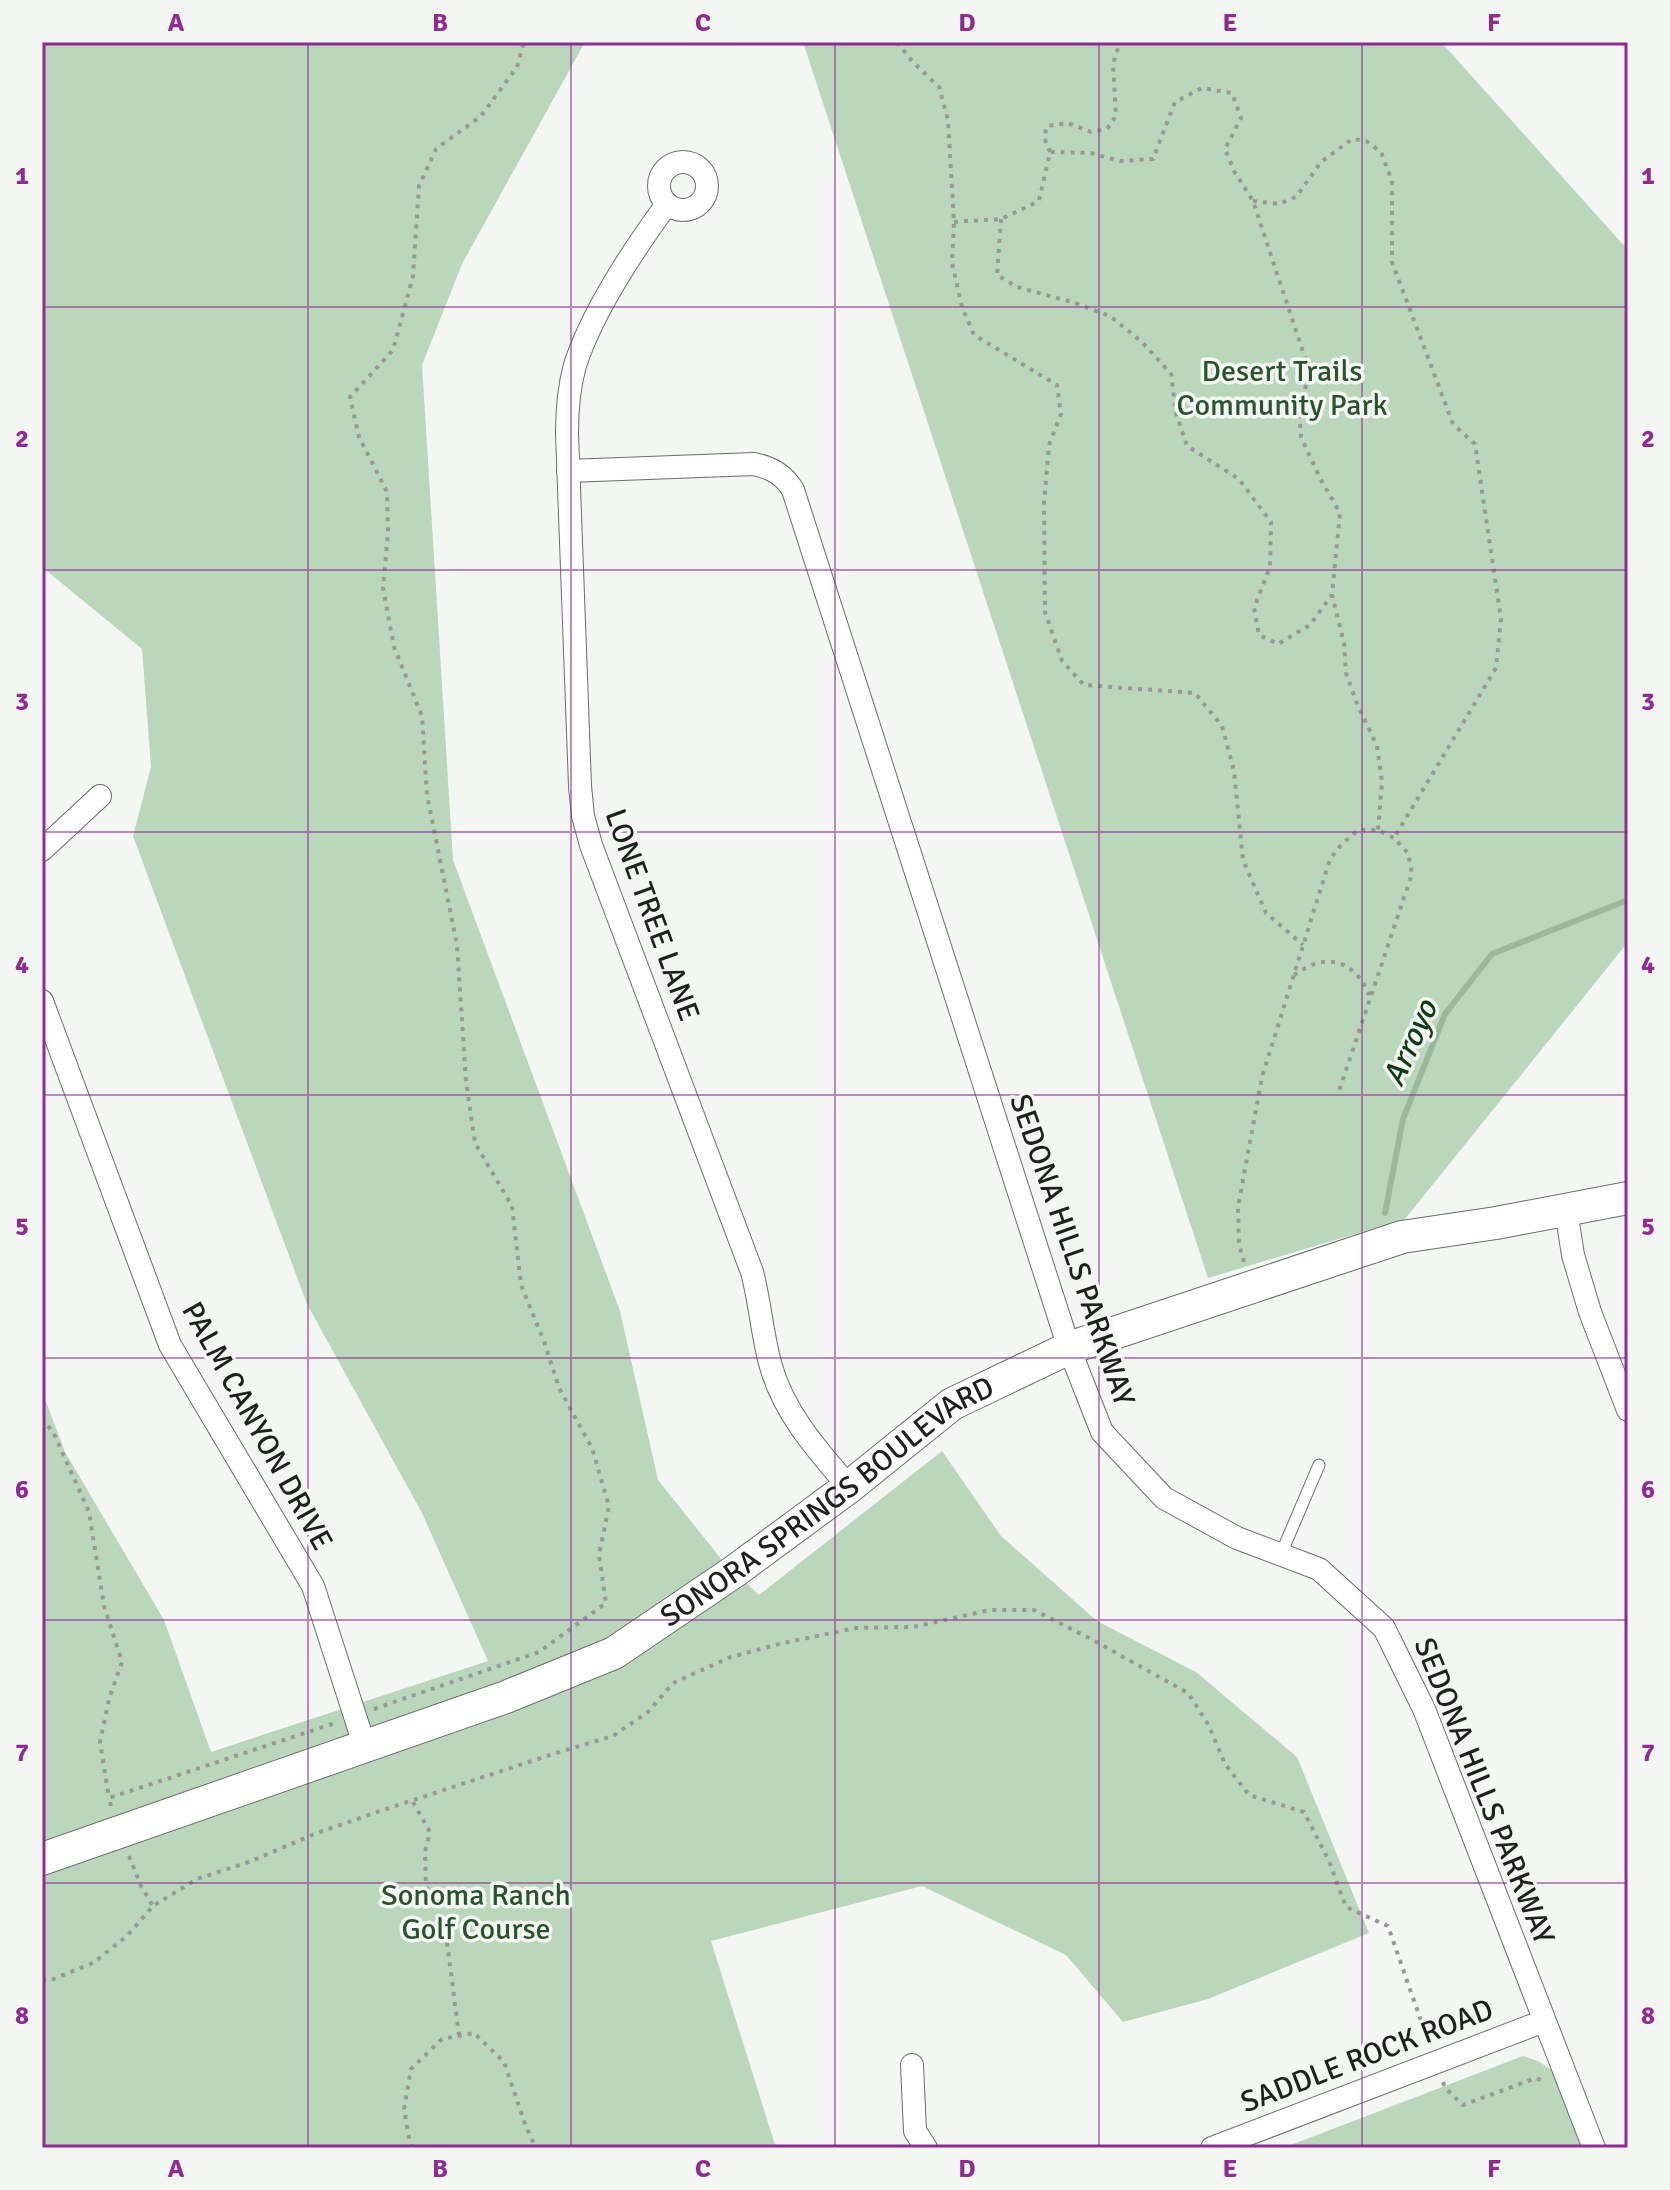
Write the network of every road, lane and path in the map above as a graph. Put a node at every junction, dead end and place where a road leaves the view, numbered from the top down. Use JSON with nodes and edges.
{"nodes":[{"id":1,"x":524,"y":42,"type":"edge"},
{"id":2,"x":897,"y":42,"type":"edge"},
{"id":3,"x":1120,"y":42,"type":"edge"},
{"id":4,"x":1050,"y":152,"type":"junction"},
{"id":5,"x":1253,"y":201,"type":"junction"},
{"id":6,"x":667,"y":204,"type":"dead end"},
{"id":7,"x":1001,"y":219,"type":"junction"},
{"id":8,"x":954,"y":222,"type":"junction"},
{"id":9,"x":568,"y":471,"type":"junction"},
{"id":10,"x":1332,"y":595,"type":"junction"},
{"id":11,"x":100,"y":796,"type":"dead end"},
{"id":12,"x":1378,"y":830,"type":"junction"},
{"id":13,"x":1394,"y":838,"type":"junction"},
{"id":14,"x":42,"y":850,"type":"edge"},
{"id":15,"x":1303,"y":945,"type":"junction"},
{"id":16,"x":1294,"y":975,"type":"junction"},
{"id":17,"x":1370,"y":997,"type":"junction"},
{"id":18,"x":42,"y":1001,"type":"edge"},
{"id":19,"x":1339,"y":1091,"type":"dead end"},
{"id":20,"x":1628,"y":1198,"type":"edge"},
{"id":21,"x":1566,"y":1210,"type":"junction"},
{"id":22,"x":1251,"y":1288,"type":"junction"},
{"id":23,"x":1069,"y":1348,"type":"junction"},
{"id":24,"x":1628,"y":1410,"type":"edge"},
{"id":25,"x":42,"y":1418,"type":"edge"},
{"id":26,"x":1319,"y":1465,"type":"dead end"},
{"id":27,"x":849,"y":1487,"type":"junction"},
{"id":28,"x":1281,"y":1554,"type":"junction"},
{"id":29,"x":355,"y":1715,"type":"junction"},
{"id":30,"x":365,"y":1747,"type":"junction"},
{"id":31,"x":109,"y":1798,"type":"junction"},
{"id":32,"x":413,"y":1802,"type":"junction"},
{"id":33,"x":119,"y":1831,"type":"junction"},
{"id":34,"x":42,"y":1859,"type":"edge"},
{"id":35,"x":153,"y":1906,"type":"junction"},
{"id":36,"x":42,"y":1980,"type":"edge"},
{"id":37,"x":1544,"y":2021,"type":"junction"},
{"id":38,"x":459,"y":2035,"type":"junction"},
{"id":39,"x":1436,"y":2062,"type":"junction"},
{"id":40,"x":912,"y":2065,"type":"dead end"},
{"id":41,"x":1553,"y":2087,"type":"dead end"},
{"id":42,"x":413,"y":2148,"type":"edge"},
{"id":43,"x":536,"y":2148,"type":"edge"},
{"id":44,"x":926,"y":2148,"type":"edge"},
{"id":45,"x":1212,"y":2148,"type":"edge"},
{"id":46,"x":1594,"y":2148,"type":"edge"}],
"edges":[{"from":1,"to":29,"type":"path"},
{"from":2,"to":8,"type":"path"},
{"from":3,"to":4,"type":"path"},
{"from":4,"to":5,"type":"path"},
{"from":4,"to":7,"type":"path"},
{"from":5,"to":10,"type":"path"},
{"from":5,"to":13,"type":"path"},
{"from":6,"to":9,"type":"street","name":"LONE TREE LANE"},
{"from":7,"to":8,"type":"path"},
{"from":7,"to":10,"type":"path"},
{"from":8,"to":15,"type":"path"},
{"from":9,"to":23,"type":"street","name":"SEDONA HILLS PARKWAY"},
{"from":9,"to":27,"type":"street","name":"LONE TREE LANE"},
{"from":10,"to":12,"type":"path"},
{"from":11,"to":14,"type":"street"},
{"from":12,"to":13,"type":"path"},
{"from":12,"to":15,"type":"path"},
{"from":13,"to":17,"type":"path"},
{"from":15,"to":16,"type":"path"},
{"from":16,"to":17,"type":"path"},
{"from":16,"to":22,"type":"path"},
{"from":17,"to":19,"type":"path"},
{"from":18,"to":29,"type":"street","name":"PALM CANYON DRIVE"},
{"from":20,"to":21,"type":"street","name":"SONORA SPRINGS BOULEVARD"},
{"from":21,"to":22,"type":"street","name":"SONORA SPRINGS BOULEVARD"},
{"from":21,"to":24,"type":"street"},
{"from":22,"to":23,"type":"street","name":"SONORA SPRINGS BOULEVARD"},
{"from":23,"to":27,"type":"street","name":"SONORA SPRINGS BOULEVARD"},
{"from":23,"to":28,"type":"street","name":"SEDONA HILLS PARKWAY"},
{"from":25,"to":31,"type":"path"},
{"from":26,"to":28,"type":"lane"},
{"from":27,"to":30,"type":"street","name":"SONORA SPRINGS BOULEVARD"},
{"from":28,"to":37,"type":"street","name":"SEDONA HILLS PARKWAY"},
{"from":29,"to":30,"type":"street","name":"PALM CANYON DRIVE"},
{"from":29,"to":31,"type":"path"},
{"from":30,"to":33,"type":"street","name":"SONORA SPRINGS BOULEVARD"},
{"from":31,"to":33,"type":"path"},
{"from":32,"to":35,"type":"path"},
{"from":32,"to":38,"type":"path"},
{"from":32,"to":39,"type":"path"},
{"from":33,"to":34,"type":"street","name":"SONORA SPRINGS BOULEVARD"},
{"from":33,"to":35,"type":"path"},
{"from":35,"to":36,"type":"path"},
{"from":37,"to":39,"type":"street","name":"SADDLE ROCK ROAD"},
{"from":37,"to":46,"type":"street","name":"SEDONA HILLS PARKWAY"},
{"from":38,"to":42,"type":"path"},
{"from":38,"to":43,"type":"path"},
{"from":39,"to":41,"type":"path"},
{"from":39,"to":45,"type":"street","name":"SADDLE ROCK ROAD"},
{"from":40,"to":44,"type":"street"}]}
